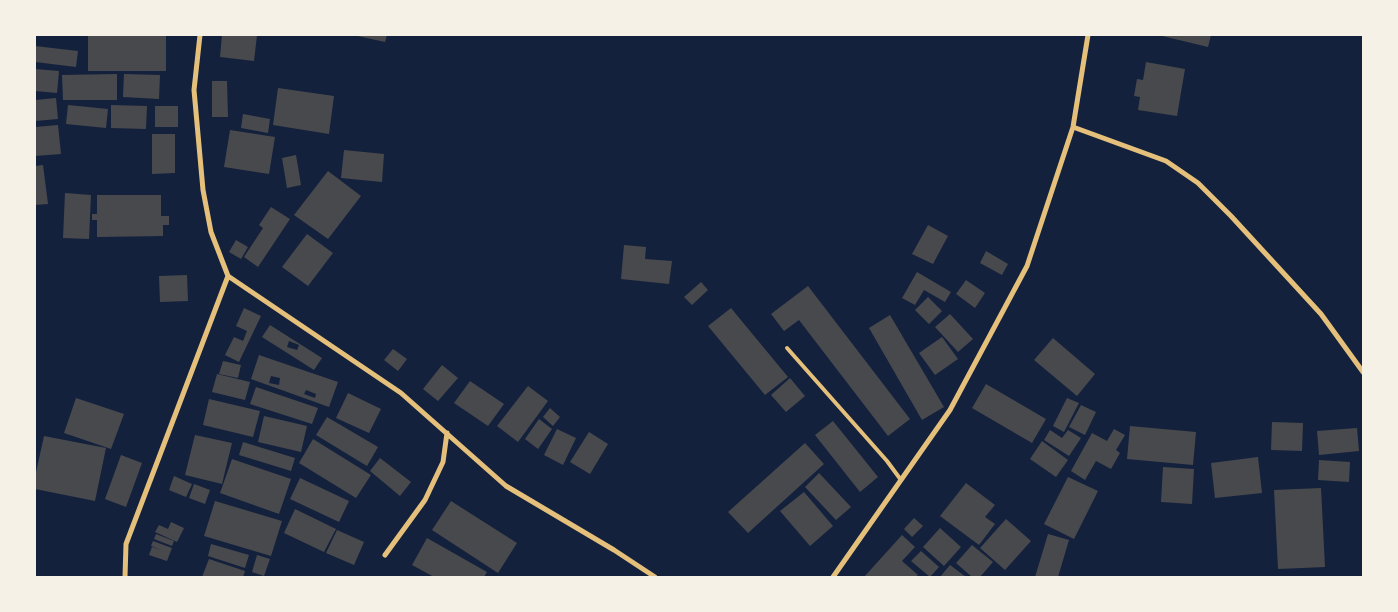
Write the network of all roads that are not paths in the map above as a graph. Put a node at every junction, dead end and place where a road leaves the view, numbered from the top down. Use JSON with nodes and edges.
{"nodes":[{"id":1,"x":200,"y":35,"type":"edge"},
{"id":2,"x":1088,"y":35,"type":"edge"},
{"id":3,"x":1073,"y":128,"type":"junction"},
{"id":4,"x":228,"y":276,"type":"junction"},
{"id":5,"x":787,"y":348,"type":"dead end"},
{"id":6,"x":1363,"y":372,"type":"edge"},
{"id":7,"x":447,"y":433,"type":"junction"},
{"id":8,"x":901,"y":480,"type":"junction"},
{"id":9,"x":385,"y":555,"type":"dead end"},
{"id":10,"x":125,"y":577,"type":"edge"},
{"id":11,"x":656,"y":577,"type":"edge"},
{"id":12,"x":833,"y":577,"type":"edge"}],
"edges":[{"from":1,"to":4,"type":"street"},
{"from":2,"to":3,"type":"street"},
{"from":3,"to":6,"type":"street"},
{"from":3,"to":8,"type":"street"},
{"from":4,"to":7,"type":"street"},
{"from":4,"to":10,"type":"street"},
{"from":5,"to":8,"type":"lane"},
{"from":7,"to":9,"type":"street"},
{"from":7,"to":11,"type":"street"},
{"from":8,"to":12,"type":"street"}]}
